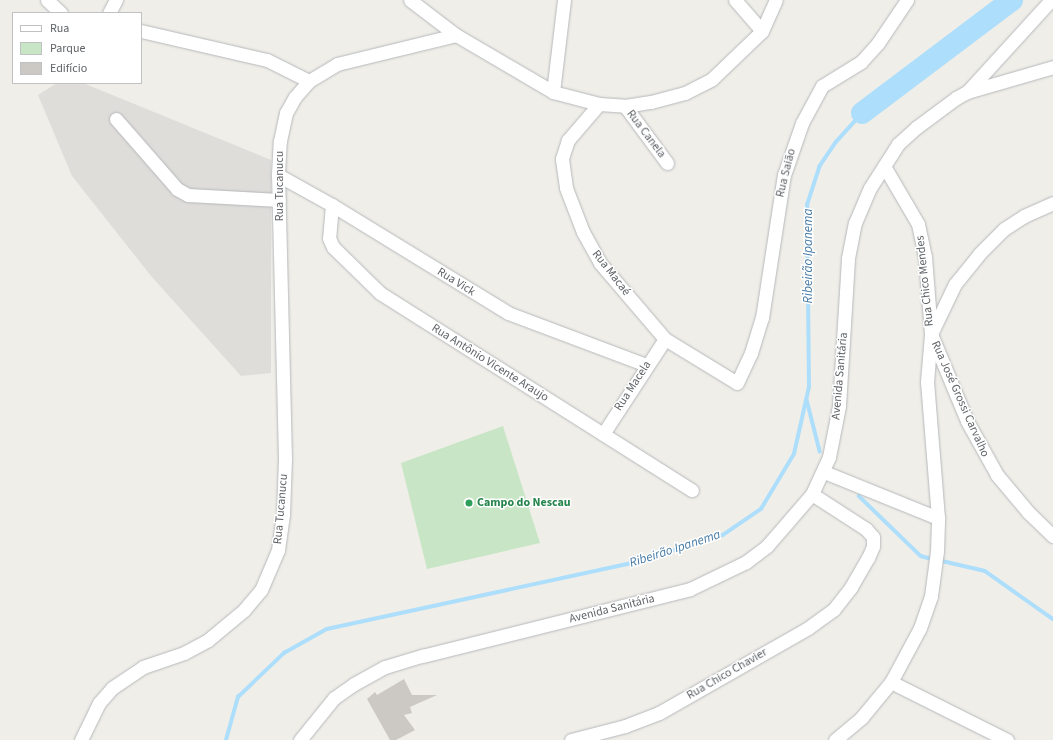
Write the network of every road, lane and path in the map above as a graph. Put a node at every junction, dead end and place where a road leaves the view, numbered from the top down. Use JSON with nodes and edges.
{"nodes":[{"id":1,"x":47,"y":0,"type":"edge"},
{"id":2,"x":116,"y":0,"type":"edge"},
{"id":3,"x":564,"y":0,"type":"edge"},
{"id":4,"x":734,"y":0,"type":"edge"},
{"id":5,"x":776,"y":0,"type":"edge"},
{"id":6,"x":907,"y":0,"type":"edge"},
{"id":7,"x":1051,"y":0,"type":"edge"},
{"id":8,"x":407,"y":1,"type":"edge"},
{"id":9,"x":60,"y":12,"type":"edge"},
{"id":10,"x":110,"y":12,"type":"edge"},
{"id":11,"x":142,"y":31,"type":"edge"},
{"id":12,"x":762,"y":31,"type":"junction"},
{"id":13,"x":456,"y":35,"type":"junction"},
{"id":14,"x":1053,"y":67,"type":"edge"},
{"id":15,"x":309,"y":81,"type":"junction"},
{"id":16,"x":553,"y":92,"type":"junction"},
{"id":17,"x":966,"y":92,"type":"junction"},
{"id":18,"x":599,"y":104,"type":"junction"},
{"id":19,"x":625,"y":106,"type":"junction"},
{"id":20,"x":116,"y":119,"type":"dead end"},
{"id":21,"x":667,"y":163,"type":"dead end"},
{"id":22,"x":884,"y":166,"type":"junction"},
{"id":23,"x":278,"y":175,"type":"junction"},
{"id":24,"x":279,"y":200,"type":"junction"},
{"id":25,"x":1053,"y":203,"type":"edge"},
{"id":26,"x":332,"y":205,"type":"junction"},
{"id":27,"x":931,"y":334,"type":"junction"},
{"id":28,"x":665,"y":340,"type":"junction"},
{"id":29,"x":646,"y":365,"type":"junction"},
{"id":30,"x":737,"y":383,"type":"joint"},
{"id":31,"x":603,"y":434,"type":"junction"},
{"id":32,"x":824,"y":472,"type":"junction"},
{"id":33,"x":692,"y":490,"type":"dead end"},
{"id":34,"x":812,"y":494,"type":"junction"},
{"id":35,"x":938,"y":518,"type":"junction"},
{"id":36,"x":1053,"y":536,"type":"edge"},
{"id":37,"x":891,"y":682,"type":"junction"},
{"id":38,"x":81,"y":740,"type":"edge"},
{"id":39,"x":300,"y":740,"type":"edge"},
{"id":40,"x":571,"y":740,"type":"edge"},
{"id":41,"x":835,"y":740,"type":"edge"},
{"id":42,"x":1007,"y":740,"type":"edge"}],
"edges":[{"from":1,"to":9,"type":"street"},
{"from":2,"to":10,"type":"street"},
{"from":3,"to":16,"type":"street"},
{"from":4,"to":12,"type":"street"},
{"from":5,"to":12,"type":"street"},
{"from":6,"to":30,"type":"street","name":"Rua Saião"},
{"from":7,"to":17,"type":"street"},
{"from":8,"to":13,"type":"street"},
{"from":11,"to":15,"type":"street"},
{"from":12,"to":19,"type":"street"},
{"from":13,"to":15,"type":"street","name":"Rua Tucanucu"},
{"from":13,"to":16,"type":"street"},
{"from":14,"to":17,"type":"street","name":"Avenida Sanitária"},
{"from":15,"to":23,"type":"street","name":"Rua Tucanucu"},
{"from":16,"to":18,"type":"street"},
{"from":17,"to":22,"type":"street","name":"Avenida Sanitária"},
{"from":18,"to":19,"type":"street"},
{"from":18,"to":28,"type":"street","name":"Rua Macaé"},
{"from":19,"to":21,"type":"street","name":"Rua Canela"},
{"from":20,"to":24,"type":"street"},
{"from":22,"to":27,"type":"street","name":"Rua Chico Mendes"},
{"from":22,"to":32,"type":"street","name":"Avenida Sanitária"},
{"from":23,"to":24,"type":"street","name":"Rua Tucanucu"},
{"from":23,"to":26,"type":"street","name":"Rua Vick"},
{"from":24,"to":38,"type":"street","name":"Rua Tucanucu"},
{"from":25,"to":27,"type":"street"},
{"from":26,"to":29,"type":"street","name":"Rua Vick"},
{"from":26,"to":31,"type":"street","name":"Rua Antônio Vicente Araujo"},
{"from":27,"to":35,"type":"street"},
{"from":27,"to":36,"type":"street","name":"Rua José Grossi Carvalho"},
{"from":28,"to":29,"type":"street","name":"Rua Macela"},
{"from":28,"to":30,"type":"street","name":"Rua Macaé"},
{"from":29,"to":31,"type":"street","name":"Rua Macela"},
{"from":31,"to":33,"type":"street","name":"Rua Antônio Vicente Araujo"},
{"from":32,"to":34,"type":"street","name":"Avenida Sanitária"},
{"from":32,"to":35,"type":"street"},
{"from":34,"to":39,"type":"street","name":"Avenida Sanitária"},
{"from":34,"to":40,"type":"street","name":"Rua Chico Chavier"},
{"from":35,"to":37,"type":"street"},
{"from":37,"to":41,"type":"street"},
{"from":37,"to":42,"type":"street"}]}
